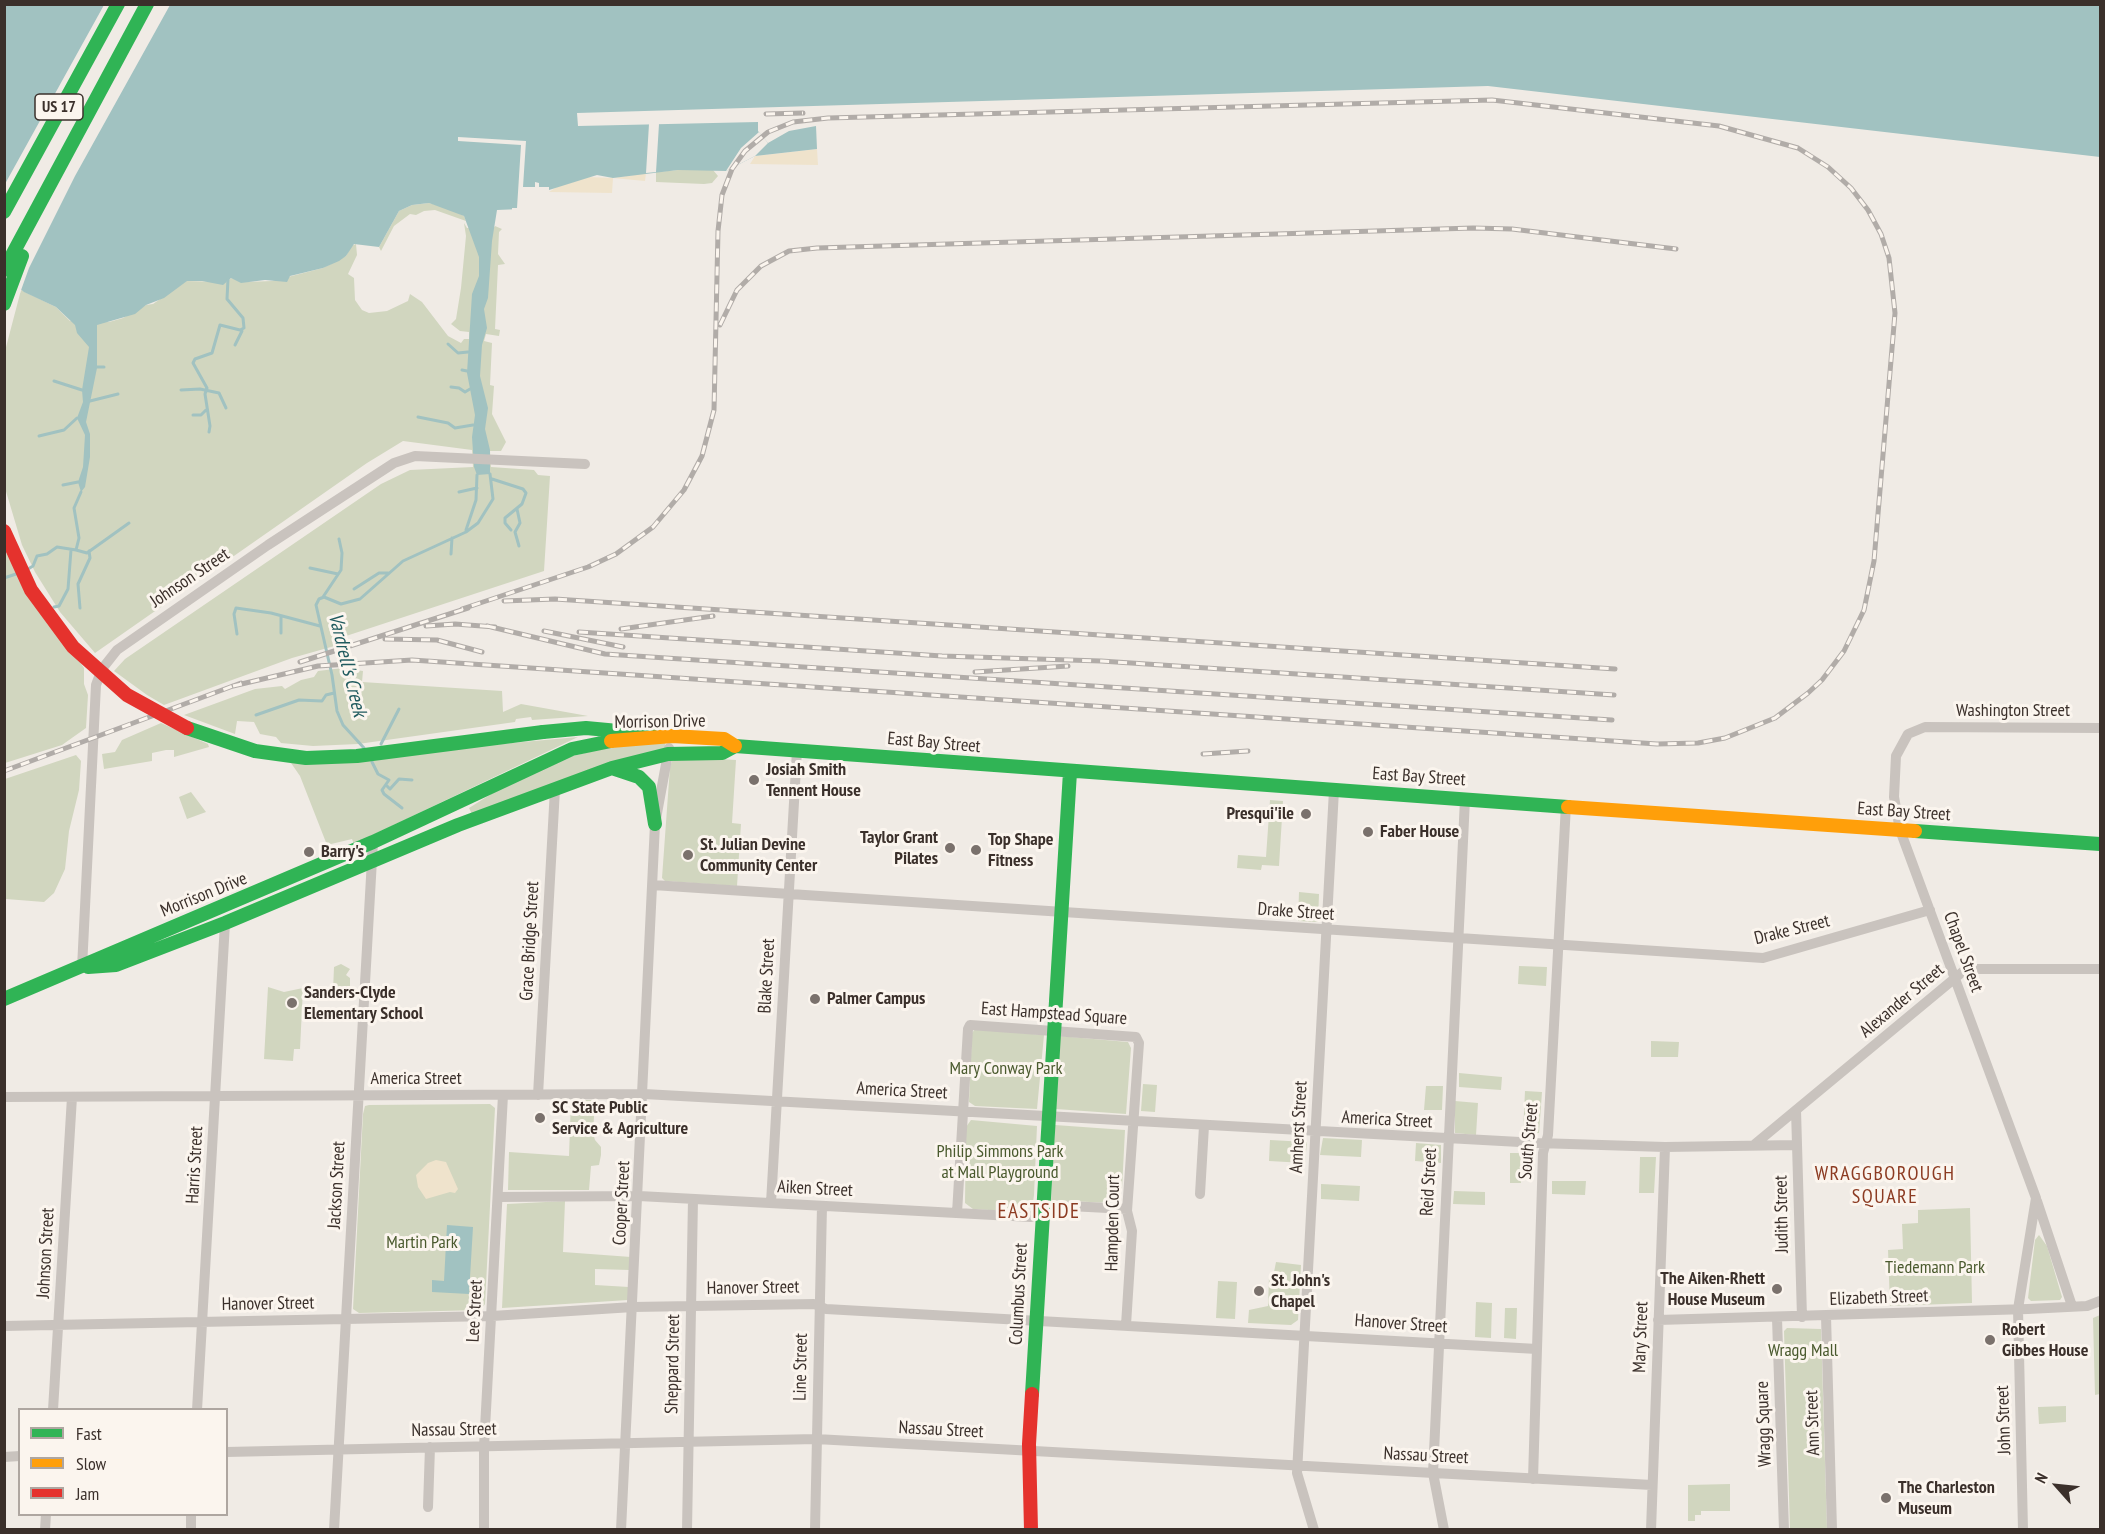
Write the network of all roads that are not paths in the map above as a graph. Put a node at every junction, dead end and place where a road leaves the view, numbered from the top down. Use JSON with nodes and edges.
{"nodes":[{"id":1,"x":117,"y":4,"type":"edge"},
{"id":2,"x":147,"y":4,"type":"edge"},
{"id":3,"x":45,"y":190,"type":"junction"},
{"id":4,"x":4,"y":212,"type":"edge"},
{"id":5,"x":4,"y":270,"type":"edge"},
{"id":6,"x":4,"y":304,"type":"edge"},
{"id":7,"x":585,"y":464,"type":"dead end"},
{"id":8,"x":4,"y":531,"type":"edge"},
{"id":9,"x":1925,"y":727,"type":"joint"},
{"id":10,"x":2100,"y":728,"type":"edge"},
{"id":11,"x":672,"y":736,"type":"junction"},
{"id":12,"x":735,"y":746,"type":"junction"},
{"id":13,"x":797,"y":750,"type":"junction"},
{"id":14,"x":668,"y":754,"type":"junction"},
{"id":15,"x":612,"y":768,"type":"junction"},
{"id":16,"x":1070,"y":772,"type":"junction"},
{"id":17,"x":555,"y":789,"type":"junction"},
{"id":18,"x":1334,"y":790,"type":"junction"},
{"id":19,"x":1465,"y":799,"type":"junction"},
{"id":20,"x":1566,"y":805,"type":"junction"},
{"id":21,"x":656,"y":824,"type":"junction"},
{"id":22,"x":1900,"y":830,"type":"junction"},
{"id":23,"x":373,"y":842,"type":"junction"},
{"id":24,"x":2100,"y":844,"type":"edge"},
{"id":25,"x":372,"y":860,"type":"junction"},
{"id":26,"x":653,"y":885,"type":"junction"},
{"id":27,"x":788,"y":895,"type":"junction"},
{"id":28,"x":1930,"y":910,"type":"junction"},
{"id":29,"x":1059,"y":912,"type":"junction"},
{"id":30,"x":225,"y":923,"type":"junction"},
{"id":31,"x":1326,"y":930,"type":"junction"},
{"id":32,"x":1458,"y":939,"type":"junction"},
{"id":33,"x":1557,"y":946,"type":"junction"},
{"id":34,"x":82,"y":968,"type":"junction"},
{"id":35,"x":2100,"y":969,"type":"edge"},
{"id":36,"x":1955,"y":978,"type":"junction"},
{"id":37,"x":4,"y":999,"type":"edge"},
{"id":38,"x":1053,"y":1029,"type":"junction"},
{"id":39,"x":644,"y":1094,"type":"junction"},
{"id":40,"x":503,"y":1095,"type":"junction"},
{"id":41,"x":538,"y":1095,"type":"junction"},
{"id":42,"x":215,"y":1096,"type":"junction"},
{"id":43,"x":359,"y":1096,"type":"junction"},
{"id":44,"x":4,"y":1097,"type":"edge"},
{"id":45,"x":72,"y":1097,"type":"junction"},
{"id":46,"x":777,"y":1100,"type":"junction"},
{"id":47,"x":1796,"y":1110,"type":"junction"},
{"id":48,"x":962,"y":1111,"type":"junction"},
{"id":49,"x":1047,"y":1117,"type":"junction"},
{"id":50,"x":1133,"y":1122,"type":"junction"},
{"id":51,"x":1204,"y":1126,"type":"junction"},
{"id":52,"x":1316,"y":1132,"type":"junction"},
{"id":53,"x":1447,"y":1139,"type":"junction"},
{"id":54,"x":1545,"y":1144,"type":"junction"},
{"id":55,"x":1755,"y":1144,"type":"junction"},
{"id":56,"x":1797,"y":1145,"type":"junction"},
{"id":57,"x":1665,"y":1147,"type":"junction"},
{"id":58,"x":1200,"y":1194,"type":"dead end"},
{"id":59,"x":639,"y":1196,"type":"junction"},
{"id":60,"x":498,"y":1197,"type":"junction"},
{"id":61,"x":2036,"y":1198,"type":"junction"},
{"id":62,"x":693,"y":1199,"type":"junction"},
{"id":63,"x":771,"y":1203,"type":"junction"},
{"id":64,"x":822,"y":1206,"type":"junction"},
{"id":65,"x":1127,"y":1209,"type":"junction"},
{"id":66,"x":1042,"y":1210,"type":"junction"},
{"id":67,"x":957,"y":1213,"type":"junction"},
{"id":68,"x":2100,"y":1301,"type":"edge"},
{"id":69,"x":690,"y":1306,"type":"junction"},
{"id":70,"x":819,"y":1306,"type":"junction"},
{"id":71,"x":2072,"y":1306,"type":"junction"},
{"id":72,"x":633,"y":1307,"type":"junction"},
{"id":73,"x":2018,"y":1309,"type":"junction"},
{"id":74,"x":492,"y":1316,"type":"junction"},
{"id":75,"x":1826,"y":1316,"type":"junction"},
{"id":76,"x":1777,"y":1317,"type":"junction"},
{"id":77,"x":1802,"y":1317,"type":"junction"},
{"id":78,"x":346,"y":1319,"type":"junction"},
{"id":79,"x":1035,"y":1320,"type":"junction"},
{"id":80,"x":1658,"y":1320,"type":"junction"},
{"id":81,"x":202,"y":1321,"type":"junction"},
{"id":82,"x":58,"y":1325,"type":"junction"},
{"id":83,"x":1126,"y":1325,"type":"junction"},
{"id":84,"x":4,"y":1326,"type":"edge"},
{"id":85,"x":1305,"y":1335,"type":"junction"},
{"id":86,"x":1437,"y":1343,"type":"junction"},
{"id":87,"x":1537,"y":1349,"type":"junction"},
{"id":88,"x":53,"y":1408,"type":"edge"},
{"id":89,"x":197,"y":1408,"type":"edge"},
{"id":90,"x":816,"y":1439,"type":"junction"},
{"id":91,"x":688,"y":1443,"type":"junction"},
{"id":92,"x":627,"y":1444,"type":"junction"},
{"id":93,"x":430,"y":1447,"type":"junction"},
{"id":94,"x":484,"y":1447,"type":"junction"},
{"id":95,"x":340,"y":1448,"type":"junction"},
{"id":96,"x":1028,"y":1451,"type":"junction"},
{"id":97,"x":228,"y":1452,"type":"edge"},
{"id":98,"x":1298,"y":1467,"type":"junction"},
{"id":99,"x":1433,"y":1473,"type":"junction"},
{"id":100,"x":1533,"y":1479,"type":"junction"},
{"id":101,"x":1652,"y":1485,"type":"junction"},
{"id":102,"x":428,"y":1507,"type":"dead end"},
{"id":103,"x":334,"y":1530,"type":"edge"},
{"id":104,"x":484,"y":1530,"type":"edge"},
{"id":105,"x":621,"y":1530,"type":"edge"},
{"id":106,"x":687,"y":1530,"type":"edge"},
{"id":107,"x":815,"y":1530,"type":"edge"},
{"id":108,"x":1031,"y":1530,"type":"edge"},
{"id":109,"x":1314,"y":1530,"type":"edge"},
{"id":110,"x":1444,"y":1530,"type":"edge"},
{"id":111,"x":1650,"y":1530,"type":"edge"},
{"id":112,"x":1784,"y":1530,"type":"edge"},
{"id":113,"x":1832,"y":1530,"type":"edge"},
{"id":114,"x":2024,"y":1530,"type":"edge"}],
"edges":[{"from":1,"to":4,"type":"main road","number":"US 17"},
{"from":2,"to":3,"type":"main road","number":"US 17"},
{"from":3,"to":5,"type":"main road","number":"US 17"},
{"from":3,"to":6,"type":"main road"},
{"from":7,"to":34,"type":"street","name":"Johnson Street"},
{"from":8,"to":11,"type":"main road","bridge":true},
{"from":9,"to":10,"type":"street","name":"Washington Street"},
{"from":9,"to":22,"type":"street","name":"Chapel Street"},
{"from":11,"to":12,"type":"main road","name":"Morrison Drive"},
{"from":11,"to":14,"type":"street","name":"Cooper Street"},
{"from":11,"to":23,"type":"main road","name":"Morrison Drive"},
{"from":12,"to":13,"type":"main road","name":"East Bay Street"},
{"from":12,"to":14,"type":"main road","name":"Morrison Drive"},
{"from":13,"to":16,"type":"main road","name":"East Bay Street"},
{"from":13,"to":27,"type":"street","name":"Blake Street"},
{"from":14,"to":15,"type":"main road","name":"Morrison Drive"},
{"from":14,"to":21,"type":"street","name":"Cooper Street"},
{"from":15,"to":17,"type":"main road","name":"Morrison Drive"},
{"from":15,"to":21,"type":"main road"},
{"from":16,"to":18,"type":"main road","name":"East Bay Street"},
{"from":16,"to":29,"type":"main road","name":"Columbus Street"},
{"from":17,"to":25,"type":"main road","name":"Morrison Drive"},
{"from":17,"to":41,"type":"street","name":"Grace Bridge Street"},
{"from":18,"to":19,"type":"main road","name":"East Bay Street"},
{"from":18,"to":31,"type":"street","name":"Amherst Street"},
{"from":19,"to":20,"type":"main road","name":"East Bay Street"},
{"from":19,"to":32,"type":"street","name":"Reid Street"},
{"from":20,"to":22,"type":"main road","name":"East Bay Street"},
{"from":20,"to":33,"type":"street","name":"South Street"},
{"from":21,"to":26,"type":"street","name":"Cooper Street"},
{"from":22,"to":24,"type":"main road","name":"East Bay Street"},
{"from":22,"to":28,"type":"street","name":"Chapel Street"},
{"from":23,"to":25,"type":"street","name":"Jackson Street"},
{"from":23,"to":34,"type":"main road","name":"Morrison Drive"},
{"from":25,"to":30,"type":"main road","name":"Morrison Drive"},
{"from":25,"to":43,"type":"street","name":"Jackson Street"},
{"from":26,"to":27,"type":"street","name":"Drake Street"},
{"from":26,"to":39,"type":"street","name":"Cooper Street"},
{"from":27,"to":29,"type":"street","name":"Drake Street"},
{"from":27,"to":46,"type":"street","name":"Blake Street"},
{"from":28,"to":33,"type":"street","name":"Drake Street"},
{"from":28,"to":36,"type":"street","name":"Chapel Street"},
{"from":29,"to":31,"type":"street","name":"Drake Street"},
{"from":29,"to":38,"type":"main road","name":"Columbus Street"},
{"from":30,"to":34,"type":"main road","name":"Morrison Drive"},
{"from":30,"to":42,"type":"street","name":"Harris Street"},
{"from":31,"to":32,"type":"street","name":"Drake Street"},
{"from":31,"to":52,"type":"street","name":"Amherst Street"},
{"from":32,"to":33,"type":"street","name":"Drake Street"},
{"from":32,"to":53,"type":"street","name":"Reid Street"},
{"from":33,"to":54,"type":"street","name":"South Street"},
{"from":34,"to":37,"type":"main road","name":"Morrison Drive"},
{"from":35,"to":36,"type":"street","name":"Alexander Street"},
{"from":36,"to":47,"type":"street","name":"Alexander Street"},
{"from":36,"to":61,"type":"street","name":"Chapel Street"},
{"from":38,"to":48,"type":"street","name":"East Hampstead Square"},
{"from":38,"to":49,"type":"main road","name":"Columbus Street"},
{"from":38,"to":50,"type":"street","name":"East Hampstead Square"},
{"from":39,"to":41,"type":"street","name":"America Street"},
{"from":39,"to":46,"type":"street","name":"America Street"},
{"from":39,"to":59,"type":"street","name":"Cooper Street"},
{"from":40,"to":41,"type":"street","name":"America Street"},
{"from":40,"to":43,"type":"street","name":"America Street"},
{"from":40,"to":60,"type":"street","name":"Lee Street"},
{"from":42,"to":43,"type":"street","name":"America Street"},
{"from":42,"to":45,"type":"street","name":"America Street"},
{"from":42,"to":81,"type":"street","name":"Harris Street"},
{"from":43,"to":78,"type":"street","name":"Jackson Street"},
{"from":44,"to":45,"type":"street","name":"America Street"},
{"from":45,"to":82,"type":"street","name":"Johnson Street"},
{"from":46,"to":48,"type":"street","name":"America Street"},
{"from":46,"to":63,"type":"street","name":"Blake Street"},
{"from":47,"to":55,"type":"street","name":"Alexander Street"},
{"from":47,"to":56,"type":"street","name":"Judith Street"},
{"from":48,"to":49,"type":"street","name":"America Street"},
{"from":48,"to":67,"type":"street"},
{"from":49,"to":50,"type":"street","name":"America Street"},
{"from":49,"to":66,"type":"main road","name":"Columbus Street"},
{"from":50,"to":51,"type":"street","name":"America Street"},
{"from":50,"to":65,"type":"street","name":"Hampden Court"},
{"from":51,"to":52,"type":"street","name":"America Street"},
{"from":51,"to":58,"type":"street"},
{"from":52,"to":53,"type":"street","name":"America Street"},
{"from":52,"to":85,"type":"street","name":"Amherst Street"},
{"from":53,"to":54,"type":"street","name":"America Street"},
{"from":53,"to":86,"type":"street","name":"Reid Street"},
{"from":54,"to":57,"type":"street","name":"America Street"},
{"from":54,"to":87,"type":"street","name":"South Street"},
{"from":55,"to":56,"type":"street","name":"America Street"},
{"from":55,"to":57,"type":"street","name":"America Street"},
{"from":56,"to":77,"type":"street","name":"Judith Street"},
{"from":57,"to":80,"type":"street","name":"Mary Street"},
{"from":59,"to":60,"type":"street","name":"Aiken Street"},
{"from":59,"to":62,"type":"street","name":"Aiken Street"},
{"from":59,"to":72,"type":"street","name":"Cooper Street"},
{"from":60,"to":74,"type":"street","name":"Lee Street"},
{"from":61,"to":71,"type":"street","name":"Chapel Street"},
{"from":61,"to":73,"type":"street","name":"Chapel Street"},
{"from":62,"to":63,"type":"street","name":"Aiken Street"},
{"from":62,"to":69,"type":"street","name":"Sheppard Street"},
{"from":63,"to":64,"type":"street","name":"Aiken Street"},
{"from":64,"to":67,"type":"street","name":"Aiken Street"},
{"from":64,"to":70,"type":"street","name":"Line Street"},
{"from":65,"to":66,"type":"street","name":"Aiken Street"},
{"from":65,"to":83,"type":"street","name":"Hampden Court"},
{"from":66,"to":67,"type":"street","name":"Aiken Street"},
{"from":66,"to":79,"type":"main road","name":"Columbus Street"},
{"from":68,"to":71,"type":"street","name":"Elizabeth Street"},
{"from":69,"to":70,"type":"street","name":"Hanover Street"},
{"from":69,"to":72,"type":"street","name":"Hanover Street"},
{"from":69,"to":91,"type":"street","name":"Sheppard Street"},
{"from":70,"to":79,"type":"street","name":"Hanover Street"},
{"from":70,"to":90,"type":"street","name":"Line Street"},
{"from":71,"to":73,"type":"street","name":"Elizabeth Street"},
{"from":72,"to":74,"type":"street","name":"Hanover Street"},
{"from":72,"to":92,"type":"street","name":"Cooper Street"},
{"from":73,"to":75,"type":"street","name":"Elizabeth Street"},
{"from":73,"to":114,"type":"street","name":"John Street"},
{"from":74,"to":78,"type":"street","name":"Hanover Street"},
{"from":74,"to":94,"type":"street","name":"Lee Street"},
{"from":75,"to":77,"type":"street","name":"Elizabeth Street"},
{"from":75,"to":113,"type":"street","name":"Ann Street"},
{"from":76,"to":77,"type":"street","name":"Elizabeth Street"},
{"from":76,"to":80,"type":"street","name":"Elizabeth Street"},
{"from":76,"to":112,"type":"street","name":"Wragg Square"},
{"from":78,"to":81,"type":"street","name":"Hanover Street"},
{"from":78,"to":95,"type":"street","name":"Jackson Street"},
{"from":79,"to":83,"type":"street","name":"Hanover Street"},
{"from":79,"to":96,"type":"main road","name":"Columbus Street"},
{"from":80,"to":101,"type":"street","name":"Mary Street"},
{"from":81,"to":82,"type":"street","name":"Hanover Street"},
{"from":81,"to":89,"type":"street","name":"Harris Street"},
{"from":82,"to":84,"type":"street","name":"Hanover Street"},
{"from":82,"to":88,"type":"street","name":"Johnson Street"},
{"from":83,"to":85,"type":"street","name":"Hanover Street"},
{"from":85,"to":86,"type":"street","name":"Hanover Street"},
{"from":85,"to":98,"type":"street","name":"Amherst Street"},
{"from":86,"to":87,"type":"street","name":"Hanover Street"},
{"from":86,"to":99,"type":"street","name":"Reid Street"},
{"from":87,"to":100,"type":"street","name":"South Street"},
{"from":90,"to":91,"type":"street","name":"Nassau Street"},
{"from":90,"to":96,"type":"street","name":"Nassau Street"},
{"from":90,"to":107,"type":"street","name":"Line Street"},
{"from":91,"to":92,"type":"street","name":"Nassau Street"},
{"from":91,"to":106,"type":"street","name":"Sheppard Street"},
{"from":92,"to":94,"type":"street","name":"Nassau Street"},
{"from":92,"to":105,"type":"street","name":"Cooper Street"},
{"from":93,"to":94,"type":"street","name":"Nassau Street"},
{"from":93,"to":95,"type":"street","name":"Nassau Street"},
{"from":93,"to":102,"type":"street"},
{"from":94,"to":104,"type":"street","name":"Lee Street"},
{"from":95,"to":97,"type":"street","name":"Nassau Street"},
{"from":95,"to":103,"type":"street","name":"Jackson Street"},
{"from":96,"to":98,"type":"street","name":"Nassau Street"},
{"from":96,"to":108,"type":"main road","name":"Columbus Street"},
{"from":98,"to":99,"type":"street","name":"Nassau Street"},
{"from":98,"to":109,"type":"street","name":"Amherst Street"},
{"from":99,"to":100,"type":"street","name":"Nassau Street"},
{"from":99,"to":110,"type":"street","name":"Reid Street"},
{"from":100,"to":101,"type":"street","name":"Nassau Street"},
{"from":101,"to":111,"type":"street","name":"Mary Street"}]}
